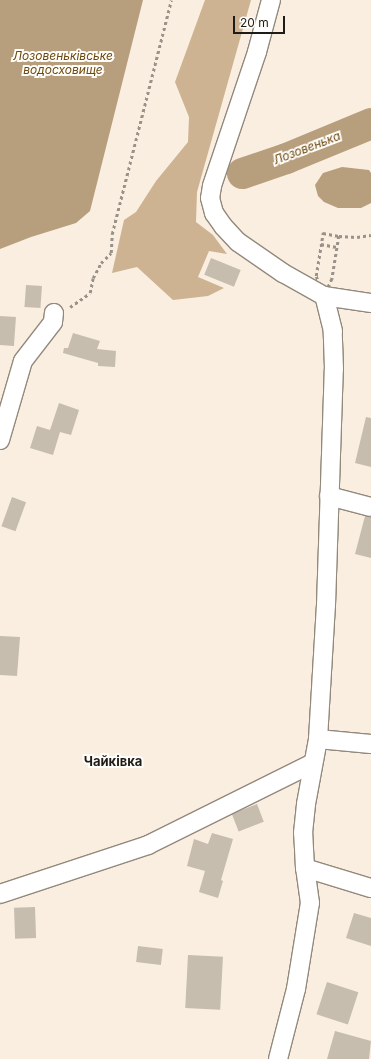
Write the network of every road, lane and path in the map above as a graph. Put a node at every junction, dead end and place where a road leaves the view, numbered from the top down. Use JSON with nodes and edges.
{"nodes":[{"id":1,"x":171,"y":0,"type":"edge"},
{"id":2,"x":271,"y":0,"type":"edge"},
{"id":3,"x":371,"y":235,"type":"edge"},
{"id":4,"x":339,"y":236,"type":"junction"},
{"id":5,"x":321,"y":244,"type":"junction"},
{"id":6,"x":337,"y":247,"type":"junction"},
{"id":7,"x":324,"y":296,"type":"junction"},
{"id":8,"x":371,"y":303,"type":"edge"},
{"id":9,"x":54,"y":317,"type":"joint"},
{"id":10,"x":0,"y":440,"type":"edge"},
{"id":11,"x":329,"y":496,"type":"junction"},
{"id":12,"x":371,"y":507,"type":"edge"},
{"id":13,"x":318,"y":739,"type":"junction"},
{"id":14,"x":371,"y":744,"type":"edge"},
{"id":15,"x":313,"y":763,"type":"junction"},
{"id":16,"x":305,"y":868,"type":"junction"},
{"id":17,"x":371,"y":888,"type":"edge"},
{"id":18,"x":0,"y":894,"type":"edge"},
{"id":19,"x":278,"y":1059,"type":"edge"}],
"edges":[{"from":1,"to":9,"type":"path"},
{"from":2,"to":7,"type":"street"},
{"from":3,"to":4,"type":"path"},
{"from":4,"to":5,"type":"path"},
{"from":4,"to":6,"type":"path"},
{"from":5,"to":6,"type":"path"},
{"from":5,"to":7,"type":"path"},
{"from":6,"to":7,"type":"path"},
{"from":7,"to":8,"type":"street"},
{"from":7,"to":11,"type":"street"},
{"from":9,"to":10,"type":"street"},
{"from":11,"to":12,"type":"street"},
{"from":11,"to":13,"type":"street"},
{"from":13,"to":14,"type":"street"},
{"from":13,"to":15,"type":"street"},
{"from":15,"to":16,"type":"street"},
{"from":15,"to":18,"type":"street"},
{"from":16,"to":17,"type":"street"},
{"from":16,"to":19,"type":"street"}]}
